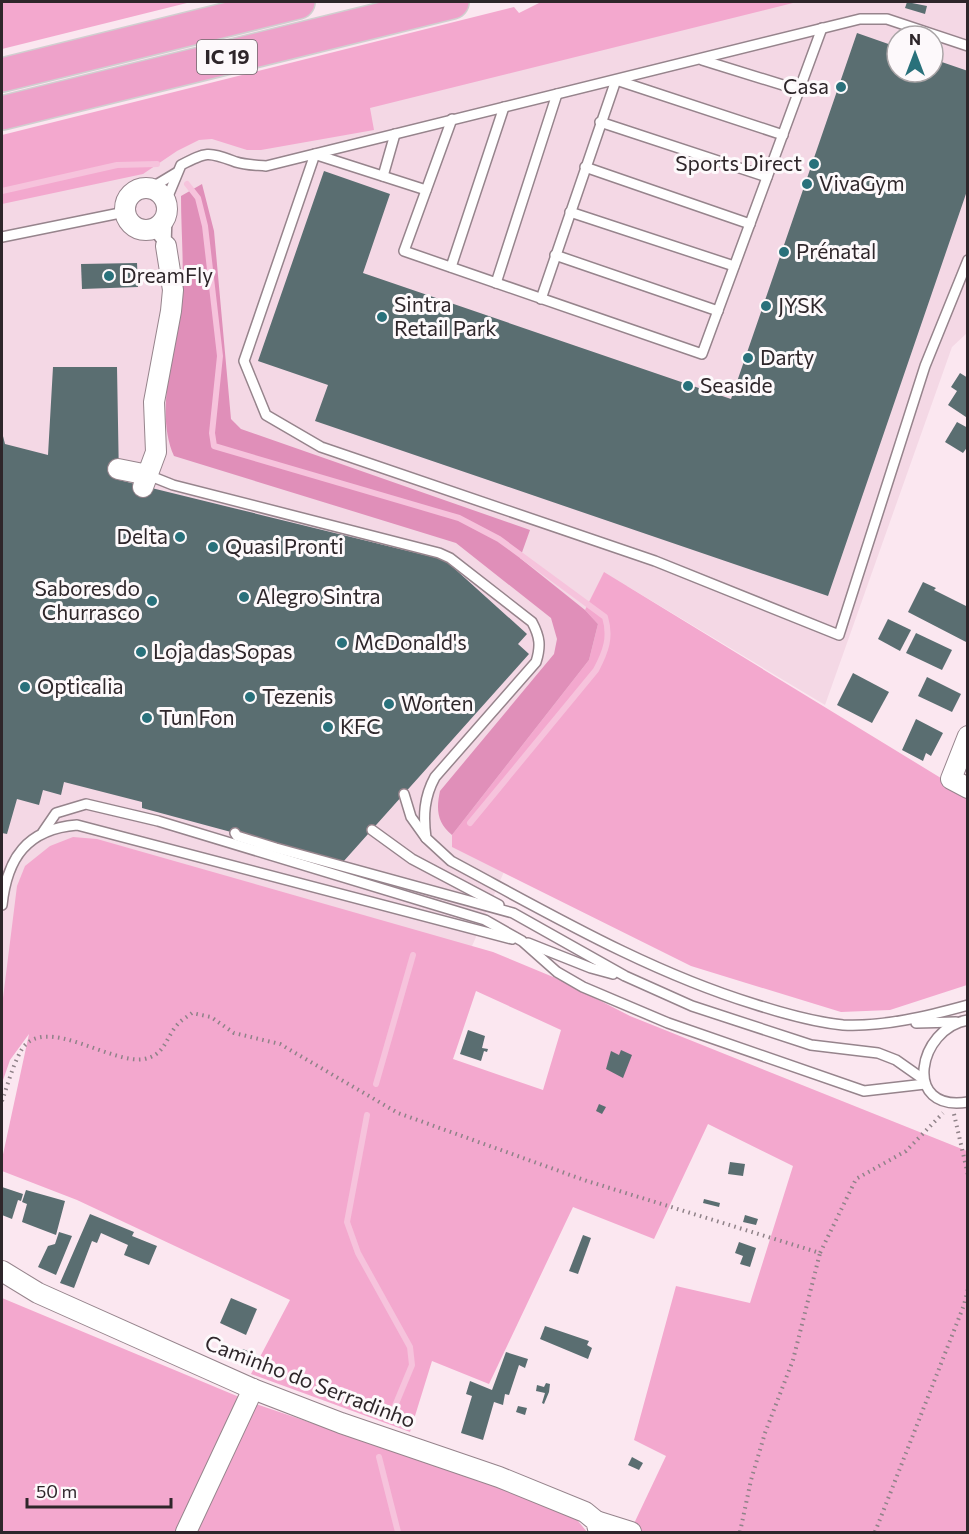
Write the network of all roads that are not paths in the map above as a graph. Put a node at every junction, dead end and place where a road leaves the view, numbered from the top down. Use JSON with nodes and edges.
{"nodes":[{"id":1,"x":298,"y":2,"type":"edge"},
{"id":2,"x":452,"y":2,"type":"edge"},
{"id":3,"x":822,"y":28,"type":"junction"},
{"id":4,"x":968,"y":46,"type":"edge"},
{"id":5,"x":700,"y":60,"type":"junction"},
{"id":6,"x":2,"y":75,"type":"edge"},
{"id":7,"x":616,"y":80,"type":"junction"},
{"id":8,"x":799,"y":90,"type":"junction"},
{"id":9,"x":557,"y":94,"type":"junction"},
{"id":10,"x":504,"y":107,"type":"junction"},
{"id":11,"x":2,"y":113,"type":"edge"},
{"id":12,"x":452,"y":119,"type":"junction"},
{"id":13,"x":600,"y":122,"type":"junction"},
{"id":14,"x":394,"y":134,"type":"junction"},
{"id":15,"x":783,"y":135,"type":"junction"},
{"id":16,"x":315,"y":154,"type":"junction"},
{"id":17,"x":585,"y":167,"type":"junction"},
{"id":18,"x":176,"y":173,"type":"junction"},
{"id":19,"x":383,"y":176,"type":"junction"},
{"id":20,"x":767,"y":177,"type":"junction"},
{"id":21,"x":426,"y":190,"type":"junction"},
{"id":22,"x":162,"y":201,"type":"junction"},
{"id":23,"x":125,"y":212,"type":"junction"},
{"id":24,"x":570,"y":212,"type":"junction"},
{"id":25,"x":750,"y":224,"type":"junction"},
{"id":26,"x":153,"y":229,"type":"junction"},
{"id":27,"x":2,"y":237,"type":"edge"},
{"id":28,"x":166,"y":246,"type":"junction"},
{"id":29,"x":555,"y":255,"type":"junction"},
{"id":30,"x":968,"y":260,"type":"edge"},
{"id":31,"x":734,"y":266,"type":"junction"},
{"id":32,"x":451,"y":267,"type":"junction"},
{"id":33,"x":496,"y":283,"type":"junction"},
{"id":34,"x":541,"y":299,"type":"junction"},
{"id":35,"x":718,"y":311,"type":"junction"},
{"id":36,"x":118,"y":470,"type":"dead end"},
{"id":37,"x":145,"y":481,"type":"junction"},
{"id":38,"x":968,"y":736,"type":"edge"},
{"id":39,"x":968,"y":788,"type":"edge"},
{"id":40,"x":404,"y":794,"type":"dead end"},
{"id":41,"x":372,"y":830,"type":"dead end"},
{"id":42,"x":43,"y":832,"type":"junction"},
{"id":43,"x":235,"y":833,"type":"dead end"},
{"id":44,"x":426,"y":838,"type":"junction"},
{"id":45,"x":2,"y":905,"type":"edge"},
{"id":46,"x":513,"y":913,"type":"junction"},
{"id":47,"x":522,"y":941,"type":"junction"},
{"id":48,"x":625,"y":976,"type":"junction"},
{"id":49,"x":968,"y":1005,"type":"edge"},
{"id":50,"x":968,"y":1020,"type":"edge"},
{"id":51,"x":956,"y":1022,"type":"junction"},
{"id":52,"x":861,"y":1024,"type":"junction"},
{"id":53,"x":924,"y":1082,"type":"junction"},
{"id":54,"x":968,"y":1102,"type":"edge"},
{"id":55,"x":2,"y":1271,"type":"edge"},
{"id":56,"x":253,"y":1389,"type":"junction"},
{"id":57,"x":597,"y":1527,"type":"edge"},
{"id":58,"x":186,"y":1533,"type":"edge"},
{"id":59,"x":631,"y":1533,"type":"edge"}],
"edges":[{"from":1,"to":6,"type":"highway","number":"IC 19"},
{"from":2,"to":11,"type":"highway","number":"IC 19"},
{"from":3,"to":4,"type":"lane"},
{"from":3,"to":5,"type":"lane"},
{"from":3,"to":8,"type":"lane"},
{"from":5,"to":7,"type":"lane"},
{"from":5,"to":8,"type":"lane"},
{"from":7,"to":9,"type":"lane"},
{"from":7,"to":13,"type":"lane"},
{"from":7,"to":15,"type":"lane"},
{"from":8,"to":15,"type":"lane"},
{"from":9,"to":10,"type":"lane"},
{"from":9,"to":33,"type":"lane"},
{"from":10,"to":12,"type":"lane"},
{"from":10,"to":32,"type":"lane"},
{"from":12,"to":14,"type":"lane"},
{"from":12,"to":21,"type":"lane"},
{"from":13,"to":17,"type":"lane"},
{"from":13,"to":20,"type":"lane"},
{"from":14,"to":16,"type":"lane"},
{"from":14,"to":19,"type":"lane"},
{"from":15,"to":20,"type":"lane"},
{"from":16,"to":18,"type":"lane"},
{"from":16,"to":19,"type":"lane"},
{"from":16,"to":30,"type":"lane"},
{"from":17,"to":24,"type":"lane"},
{"from":17,"to":25,"type":"lane"},
{"from":18,"to":22,"type":"lane"},
{"from":18,"to":22,"type":"lane"},
{"from":19,"to":21,"type":"lane"},
{"from":20,"to":25,"type":"lane"},
{"from":21,"to":32,"type":"lane"},
{"from":22,"to":23,"type":"street"},
{"from":22,"to":26,"type":"street"},
{"from":22,"to":28,"type":"lane"},
{"from":23,"to":26,"type":"street"},
{"from":23,"to":27,"type":"lane"},
{"from":24,"to":29,"type":"lane"},
{"from":24,"to":31,"type":"lane"},
{"from":25,"to":31,"type":"lane"},
{"from":26,"to":28,"type":"lane"},
{"from":28,"to":37,"type":"street"},
{"from":29,"to":34,"type":"lane"},
{"from":29,"to":35,"type":"lane"},
{"from":31,"to":35,"type":"lane"},
{"from":32,"to":33,"type":"lane"},
{"from":33,"to":34,"type":"lane"},
{"from":34,"to":35,"type":"lane"},
{"from":36,"to":37,"type":"street"},
{"from":37,"to":44,"type":"lane"},
{"from":38,"to":39,"type":"street"},
{"from":40,"to":44,"type":"lane"},
{"from":41,"to":46,"type":"lane"},
{"from":42,"to":45,"type":"lane"},
{"from":42,"to":47,"type":"lane"},
{"from":42,"to":47,"type":"lane"},
{"from":43,"to":46,"type":"lane"},
{"from":44,"to":52,"type":"lane"},
{"from":46,"to":48,"type":"lane"},
{"from":47,"to":48,"type":"lane"},
{"from":47,"to":53,"type":"lane"},
{"from":48,"to":53,"type":"lane"},
{"from":49,"to":52,"type":"lane"},
{"from":50,"to":51,"type":"lane"},
{"from":51,"to":52,"type":"lane"},
{"from":51,"to":53,"type":"lane"},
{"from":53,"to":54,"type":"lane"},
{"from":55,"to":56,"type":"street","name":"Caminho do Serradinho"},
{"from":56,"to":57,"type":"street","name":"Caminho do Serradinho"},
{"from":56,"to":58,"type":"street"},
{"from":57,"to":59,"type":"street","name":"Caminho do Serradinho"}]}
